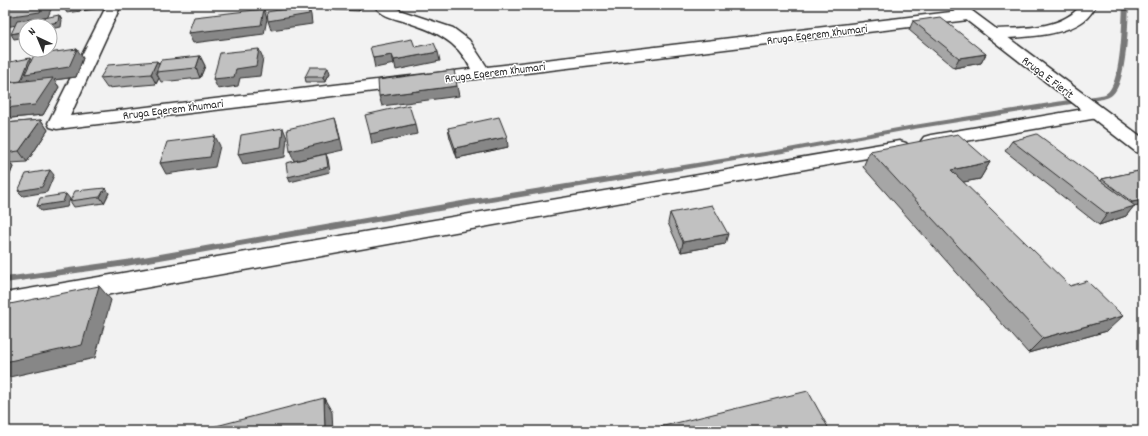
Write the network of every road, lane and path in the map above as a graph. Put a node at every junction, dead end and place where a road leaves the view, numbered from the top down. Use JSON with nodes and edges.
{"nodes":[{"id":1,"x":114,"y":5,"type":"edge"},
{"id":2,"x":381,"y":5,"type":"edge"},
{"id":3,"x":954,"y":5,"type":"edge"},
{"id":4,"x":1089,"y":5,"type":"edge"},
{"id":5,"x":968,"y":16,"type":"junction"},
{"id":6,"x":994,"y":34,"type":"junction"},
{"id":7,"x":482,"y":74,"type":"junction"},
{"id":8,"x":1094,"y":111,"type":"junction"},
{"id":9,"x":1143,"y":148,"type":"edge"},
{"id":10,"x":5,"y":303,"type":"edge"}],
"edges":[{"from":1,"to":7,"type":"street","name":"Rruga Eqerem Xhumari"},
{"from":2,"to":7,"type":"street"},
{"from":3,"to":5,"type":"street","name":"Rruga E Fierit"},
{"from":4,"to":6,"type":"street"},
{"from":5,"to":6,"type":"street","name":"Rruga E Fierit"},
{"from":5,"to":7,"type":"street","name":"Rruga Eqerem Xhumari"},
{"from":6,"to":8,"type":"street","name":"Rruga E Fierit"},
{"from":8,"to":9,"type":"street","name":"Rruga E Fierit"},
{"from":8,"to":10,"type":"street"}]}
